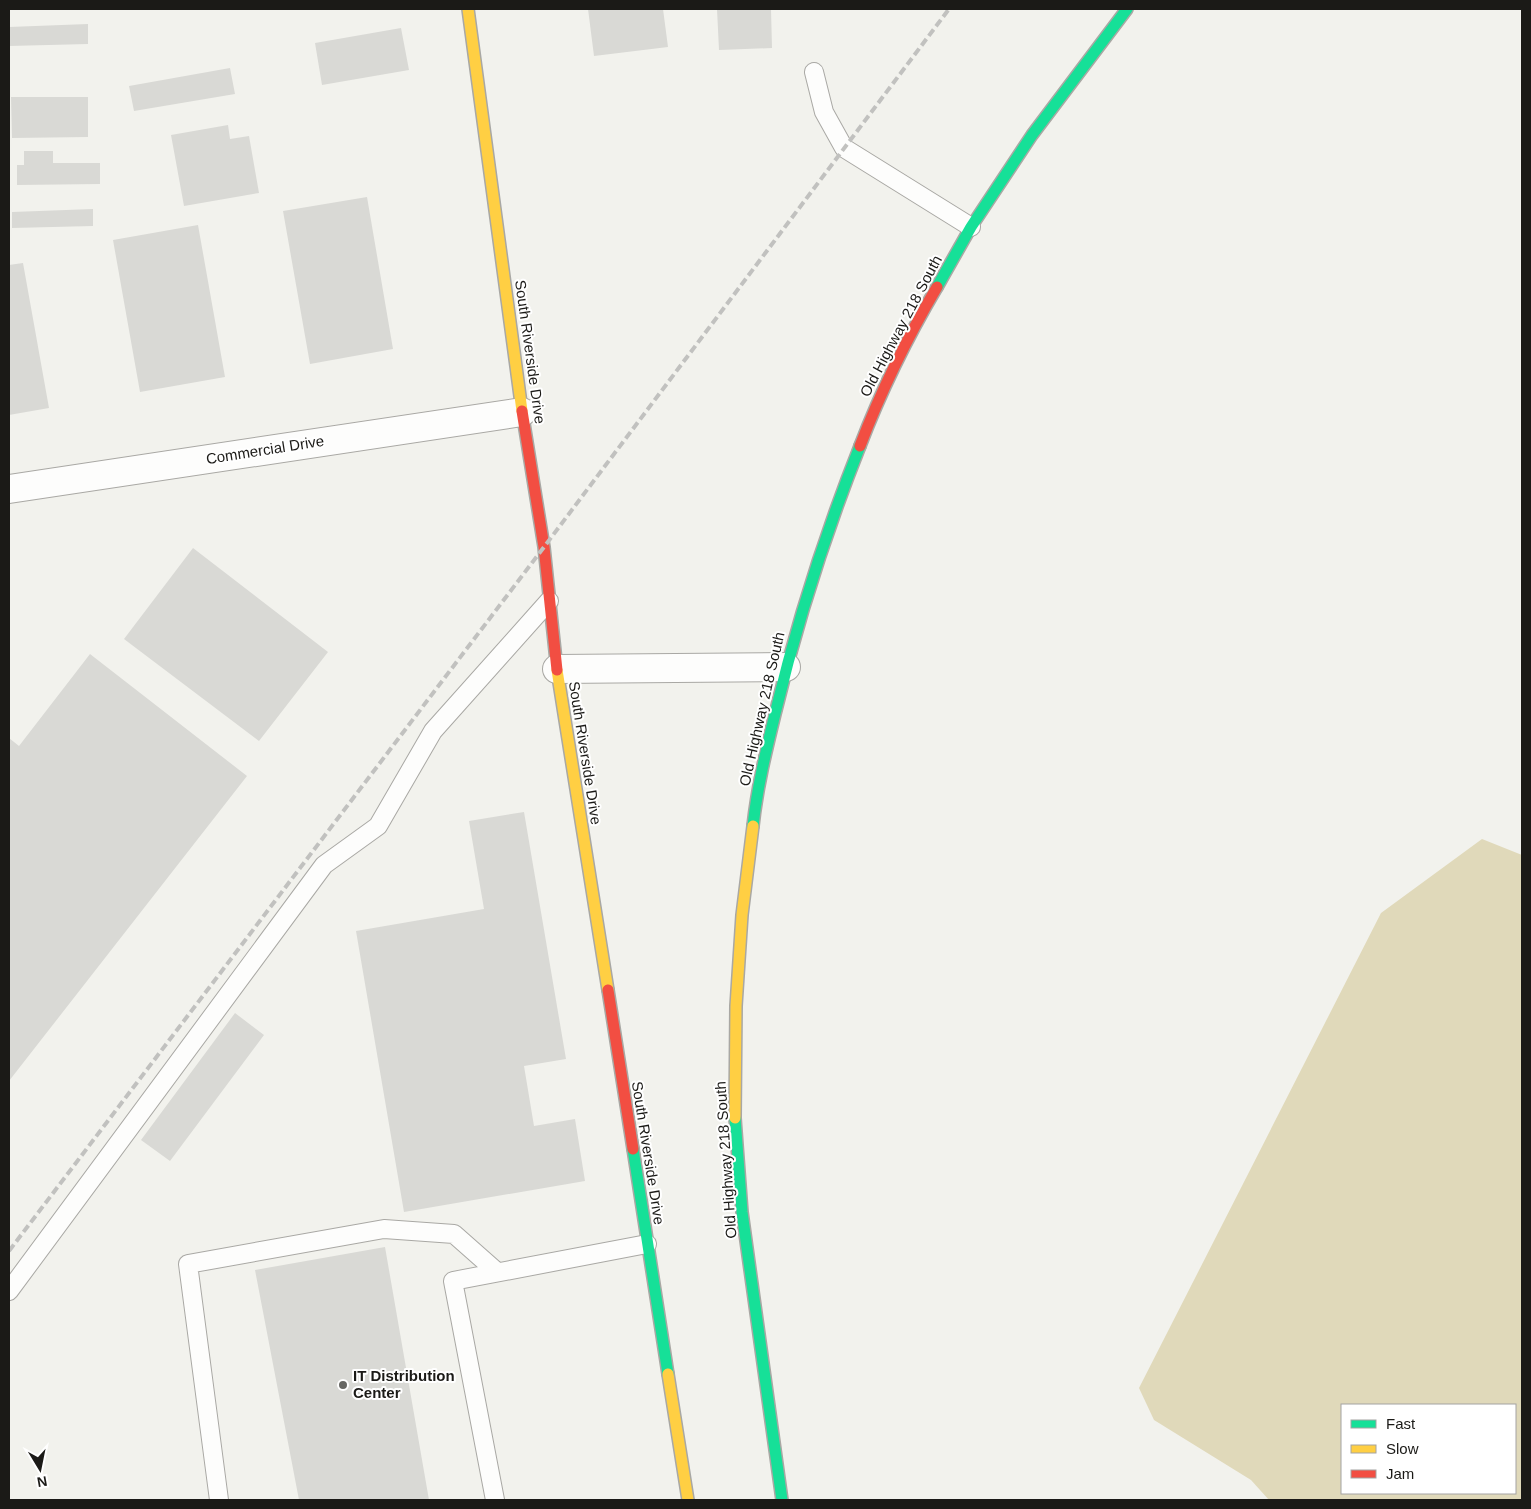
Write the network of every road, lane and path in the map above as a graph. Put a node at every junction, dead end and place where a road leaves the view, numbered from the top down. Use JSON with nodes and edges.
{"nodes":[{"id":1,"x":468,"y":9,"type":"edge"},
{"id":2,"x":1127,"y":9,"type":"edge"},
{"id":3,"x":814,"y":72,"type":"dead end"},
{"id":4,"x":971,"y":227,"type":"junction"},
{"id":5,"x":522,"y":412,"type":"junction"},
{"id":6,"x":9,"y":490,"type":"edge"},
{"id":7,"x":549,"y":601,"type":"junction"},
{"id":8,"x":786,"y":667,"type":"junction"},
{"id":9,"x":556,"y":669,"type":"junction"},
{"id":10,"x":646,"y":1244,"type":"junction"},
{"id":11,"x":497,"y":1272,"type":"junction"},
{"id":12,"x":9,"y":1291,"type":"edge"},
{"id":13,"x":219,"y":1500,"type":"edge"},
{"id":14,"x":495,"y":1500,"type":"edge"},
{"id":15,"x":688,"y":1500,"type":"edge"},
{"id":16,"x":782,"y":1500,"type":"edge"}],
"edges":[{"from":1,"to":5,"type":"main road","name":"South Riverside Drive"},
{"from":2,"to":4,"type":"main road","name":"Old Highway 218 South"},
{"from":3,"to":4,"type":"lane"},
{"from":4,"to":8,"type":"main road","name":"Old Highway 218 South"},
{"from":5,"to":6,"type":"street","name":"Commercial Drive"},
{"from":5,"to":7,"type":"main road","name":"South Riverside Drive"},
{"from":7,"to":9,"type":"main road","name":"South Riverside Drive"},
{"from":7,"to":12,"type":"lane"},
{"from":8,"to":9,"type":"street"},
{"from":8,"to":16,"type":"main road","name":"Old Highway 218 South"},
{"from":9,"to":10,"type":"main road","name":"South Riverside Drive"},
{"from":10,"to":11,"type":"lane"},
{"from":10,"to":15,"type":"main road","name":"South Riverside Drive"},
{"from":11,"to":13,"type":"lane"},
{"from":11,"to":14,"type":"lane"}]}
